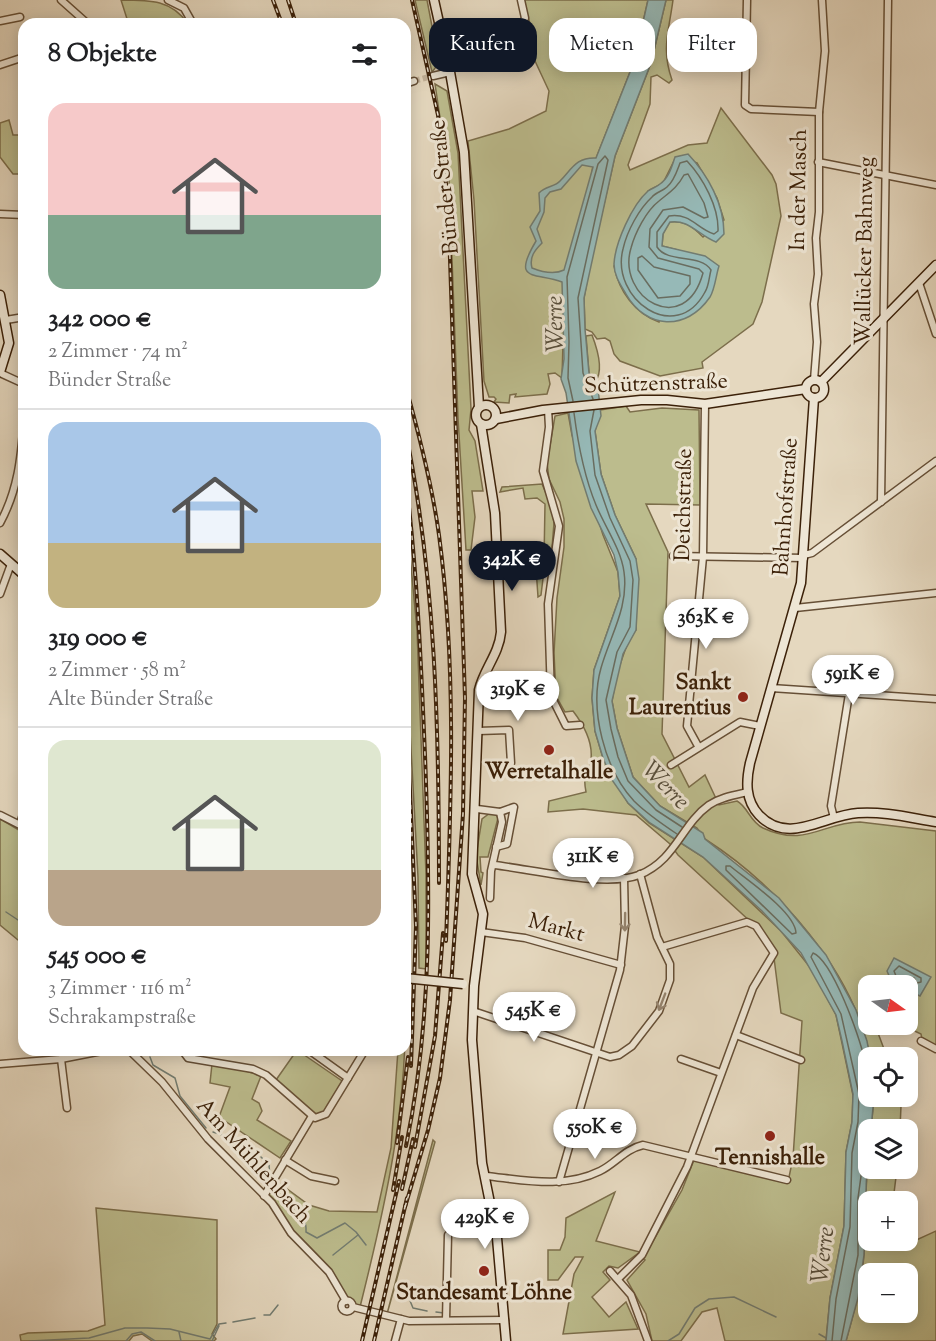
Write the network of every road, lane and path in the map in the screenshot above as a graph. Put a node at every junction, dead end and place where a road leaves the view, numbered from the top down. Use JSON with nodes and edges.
{"nodes":[{"id":1,"x":61,"y":0,"type":"edge"},
{"id":2,"x":168,"y":0,"type":"edge"},
{"id":3,"x":434,"y":0,"type":"edge"},
{"id":4,"x":521,"y":0,"type":"edge"},
{"id":5,"x":747,"y":0,"type":"edge"},
{"id":6,"x":822,"y":0,"type":"edge"},
{"id":7,"x":888,"y":0,"type":"edge"},
{"id":8,"x":20,"y":17,"type":"dead end"},
{"id":9,"x":81,"y":18,"type":"edge"},
{"id":10,"x":189,"y":18,"type":"edge"},
{"id":11,"x":438,"y":18,"type":"edge"},
{"id":12,"x":525,"y":18,"type":"edge"},
{"id":13,"x":0,"y":21,"type":"edge"},
{"id":14,"x":18,"y":59,"type":"edge"},
{"id":15,"x":0,"y":65,"type":"edge"},
{"id":16,"x":450,"y":72,"type":"joint"},
{"id":17,"x":433,"y":76,"type":"tunnel mouth"},
{"id":18,"x":819,"y":112,"type":"junction"},
{"id":19,"x":818,"y":162,"type":"junction"},
{"id":20,"x":885,"y":174,"type":"junction"},
{"id":21,"x":936,"y":185,"type":"edge"},
{"id":22,"x":0,"y":214,"type":"edge"},
{"id":23,"x":18,"y":215,"type":"edge"},
{"id":24,"x":936,"y":265,"type":"edge"},
{"id":25,"x":919,"y":283,"type":"junction"},
{"id":26,"x":0,"y":295,"type":"edge"},
{"id":27,"x":18,"y":318,"type":"edge"},
{"id":28,"x":882,"y":319,"type":"junction"},
{"id":29,"x":6,"y":320,"type":"junction"},
{"id":30,"x":936,"y":334,"type":"edge"},
{"id":31,"x":0,"y":372,"type":"edge"},
{"id":32,"x":18,"y":381,"type":"edge"},
{"id":33,"x":817,"y":381,"type":"junction"},
{"id":34,"x":806,"y":389,"type":"junction"},
{"id":35,"x":814,"y":398,"type":"junction"},
{"id":36,"x":705,"y":404,"type":"junction"},
{"id":37,"x":483,"y":406,"type":"junction"},
{"id":38,"x":545,"y":409,"type":"junction"},
{"id":39,"x":491,"y":419,"type":"junction"},
{"id":40,"x":936,"y":461,"type":"edge"},
{"id":41,"x":18,"y":479,"type":"edge"},
{"id":42,"x":881,"y":502,"type":"junction"},
{"id":43,"x":0,"y":523,"type":"edge"},
{"id":44,"x":0,"y":554,"type":"edge"},
{"id":45,"x":673,"y":556,"type":"dead end"},
{"id":46,"x":703,"y":557,"type":"junction"},
{"id":47,"x":804,"y":557,"type":"junction"},
{"id":48,"x":11,"y":564,"type":"junction"},
{"id":49,"x":18,"y":570,"type":"edge"},
{"id":50,"x":936,"y":593,"type":"edge"},
{"id":51,"x":0,"y":594,"type":"edge"},
{"id":52,"x":795,"y":608,"type":"junction"},
{"id":53,"x":771,"y":688,"type":"junction"},
{"id":54,"x":849,"y":694,"type":"junction"},
{"id":55,"x":936,"y":699,"type":"edge"},
{"id":56,"x":580,"y":725,"type":"dead end"},
{"id":57,"x":760,"y":726,"type":"junction"},
{"id":58,"x":478,"y":731,"type":"junction"},
{"id":59,"x":698,"y":746,"type":"junction"},
{"id":60,"x":511,"y":762,"type":"dead end"},
{"id":61,"x":671,"y":765,"type":"dead end"},
{"id":62,"x":748,"y":792,"type":"junction"},
{"id":63,"x":477,"y":809,"type":"junction"},
{"id":64,"x":500,"y":813,"type":"junction"},
{"id":65,"x":0,"y":815,"type":"edge"},
{"id":66,"x":834,"y":818,"type":"junction"},
{"id":67,"x":936,"y":822,"type":"edge"},
{"id":68,"x":18,"y":823,"type":"edge"},
{"id":69,"x":496,"y":847,"type":"junction"},
{"id":70,"x":494,"y":865,"type":"junction"},
{"id":71,"x":640,"y":874,"type":"junction"},
{"id":72,"x":624,"y":878,"type":"junction"},
{"id":73,"x":490,"y":898,"type":"dead end"},
{"id":74,"x":481,"y":932,"type":"junction"},
{"id":75,"x":662,"y":947,"type":"junction"},
{"id":76,"x":621,"y":965,"type":"junction"},
{"id":77,"x":411,"y":979,"type":"edge"},
{"id":78,"x":474,"y":986,"type":"junction"},
{"id":79,"x":473,"y":1011,"type":"junction"},
{"id":80,"x":736,"y":1035,"type":"junction"},
{"id":81,"x":921,"y":1041,"type":"dead end"},
{"id":82,"x":936,"y":1048,"type":"edge"},
{"id":83,"x":596,"y":1051,"type":"junction"},
{"id":84,"x":76,"y":1056,"type":"edge"},
{"id":85,"x":135,"y":1056,"type":"edge"},
{"id":86,"x":186,"y":1056,"type":"edge"},
{"id":87,"x":317,"y":1056,"type":"edge"},
{"id":88,"x":361,"y":1056,"type":"edge"},
{"id":89,"x":61,"y":1059,"type":"junction"},
{"id":90,"x":681,"y":1059,"type":"dead end"},
{"id":91,"x":801,"y":1060,"type":"dead end"},
{"id":92,"x":0,"y":1064,"type":"edge"},
{"id":93,"x":721,"y":1073,"type":"junction"},
{"id":94,"x":348,"y":1078,"type":"junction"},
{"id":95,"x":67,"y":1108,"type":"dead end"},
{"id":96,"x":312,"y":1116,"type":"junction"},
{"id":97,"x":691,"y":1157,"type":"junction"},
{"id":98,"x":285,"y":1160,"type":"junction"},
{"id":99,"x":486,"y":1176,"type":"junction"},
{"id":100,"x":787,"y":1180,"type":"dead end"},
{"id":101,"x":335,"y":1181,"type":"dead end"},
{"id":102,"x":560,"y":1182,"type":"junction"},
{"id":103,"x":264,"y":1196,"type":"junction"},
{"id":104,"x":448,"y":1235,"type":"dead end"},
{"id":105,"x":610,"y":1271,"type":"dead end"},
{"id":106,"x":618,"y":1279,"type":"junction"},
{"id":107,"x":401,"y":1319,"type":"junction"},
{"id":108,"x":447,"y":1320,"type":"junction"},
{"id":109,"x":505,"y":1320,"type":"junction"},
{"id":110,"x":395,"y":1341,"type":"edge"},
{"id":111,"x":506,"y":1341,"type":"edge"},
{"id":112,"x":648,"y":1341,"type":"edge"}],
"edges":[{"from":1,"to":9,"type":"street"},
{"from":2,"to":10,"type":"street"},
{"from":3,"to":11,"type":"main road","name":"Bünder Straße"},
{"from":4,"to":12,"type":"street"},
{"from":5,"to":18,"type":"street"},
{"from":6,"to":18,"type":"street","name":"In der Masch"},
{"from":7,"to":20,"type":"street","name":"Wallücker Bahnweg"},
{"from":8,"to":13,"type":"street"},
{"from":14,"to":15,"type":"street"},
{"from":16,"to":17,"type":"street"},
{"from":16,"to":37,"type":"main road","name":"Bünder Straße"},
{"from":18,"to":19,"type":"street","name":"In der Masch"},
{"from":19,"to":20,"type":"street"},
{"from":19,"to":33,"type":"street","name":"In der Masch"},
{"from":20,"to":21,"type":"street"},
{"from":20,"to":28,"type":"street","name":"Wallücker Bahnweg"},
{"from":22,"to":23,"type":"street"},
{"from":24,"to":25,"type":"main road"},
{"from":25,"to":28,"type":"main road"},
{"from":25,"to":30,"type":"street"},
{"from":26,"to":29,"type":"main road"},
{"from":27,"to":29,"type":"street"},
{"from":28,"to":33,"type":"main road"},
{"from":28,"to":42,"type":"street","name":"Wallücker Bahnweg"},
{"from":29,"to":31,"type":"main road"},
{"from":31,"to":32,"type":"street"},
{"from":33,"to":34,"type":"main road"},
{"from":33,"to":35,"type":"main road"},
{"from":34,"to":35,"type":"main road"},
{"from":34,"to":36,"type":"main road","name":"Schützenstraße"},
{"from":35,"to":47,"type":"main road","name":"Bahnhofstraße"},
{"from":36,"to":38,"type":"main road","name":"Schützenstraße"},
{"from":36,"to":46,"type":"street","name":"Deichstraße"},
{"from":37,"to":39,"type":"main road"},
{"from":37,"to":39,"type":"main road","name":"Bünder Straße"},
{"from":38,"to":39,"type":"main road","name":"Schützenstraße"},
{"from":38,"to":56,"type":"street"},
{"from":39,"to":58,"type":"main road","name":"Bünder Straße"},
{"from":40,"to":42,"type":"street"},
{"from":41,"to":43,"type":"street"},
{"from":42,"to":47,"type":"street"},
{"from":44,"to":48,"type":"main road"},
{"from":45,"to":46,"type":"street"},
{"from":46,"to":47,"type":"street"},
{"from":46,"to":59,"type":"street","name":"Deichstraße"},
{"from":47,"to":52,"type":"main road","name":"Bahnhofstraße"},
{"from":48,"to":49,"type":"main road"},
{"from":48,"to":51,"type":"street"},
{"from":50,"to":52,"type":"street"},
{"from":52,"to":53,"type":"main road","name":"Bahnhofstraße"},
{"from":53,"to":54,"type":"street"},
{"from":53,"to":57,"type":"main road","name":"Bahnhofstraße"},
{"from":54,"to":55,"type":"street"},
{"from":54,"to":66,"type":"street"},
{"from":57,"to":59,"type":"street"},
{"from":57,"to":62,"type":"main road","name":"Bahnhofstraße"},
{"from":58,"to":60,"type":"street"},
{"from":58,"to":63,"type":"main road"},
{"from":59,"to":61,"type":"street"},
{"from":62,"to":66,"type":"main road"},
{"from":62,"to":71,"type":"street"},
{"from":63,"to":64,"type":"street"},
{"from":63,"to":74,"type":"main road"},
{"from":64,"to":69,"type":"street"},
{"from":64,"to":69,"type":"street"},
{"from":65,"to":68,"type":"street"},
{"from":66,"to":67,"type":"main road"},
{"from":69,"to":70,"type":"street"},
{"from":70,"to":72,"type":"street"},
{"from":70,"to":73,"type":"street"},
{"from":71,"to":72,"type":"street"},
{"from":71,"to":75,"type":"street"},
{"from":72,"to":76,"type":"street","one_way":true},
{"from":74,"to":76,"type":"street","name":"Markt"},
{"from":74,"to":78,"type":"main road"},
{"from":75,"to":80,"type":"street"},
{"from":75,"to":83,"type":"street","one_way":true},
{"from":76,"to":83,"type":"street"},
{"from":77,"to":78,"type":"main road","bridge":true},
{"from":78,"to":79,"type":"main road"},
{"from":79,"to":83,"type":"street"},
{"from":79,"to":99,"type":"main road"},
{"from":80,"to":91,"type":"street"},
{"from":80,"to":93,"type":"street"},
{"from":81,"to":82,"type":"street"},
{"from":83,"to":102,"type":"street"},
{"from":84,"to":89,"type":"street"},
{"from":85,"to":103,"type":"street","name":"Am Mühlenbach"},
{"from":86,"to":96,"type":"street"},
{"from":87,"to":94,"type":"street"},
{"from":88,"to":94,"type":"street"},
{"from":89,"to":92,"type":"street"},
{"from":89,"to":95,"type":"street"},
{"from":90,"to":93,"type":"street"},
{"from":93,"to":97,"type":"street"},
{"from":94,"to":96,"type":"street"},
{"from":96,"to":98,"type":"street"},
{"from":97,"to":100,"type":"street"},
{"from":97,"to":102,"type":"street"},
{"from":97,"to":106,"type":"street"},
{"from":98,"to":101,"type":"street"},
{"from":98,"to":103,"type":"street"},
{"from":99,"to":102,"type":"street"},
{"from":99,"to":109,"type":"main road"},
{"from":103,"to":107,"type":"street","name":"Am Mühlenbach"},
{"from":104,"to":108,"type":"street"},
{"from":105,"to":106,"type":"street"},
{"from":106,"to":112,"type":"street"},
{"from":107,"to":108,"type":"street"},
{"from":107,"to":110,"type":"street"},
{"from":108,"to":109,"type":"street"},
{"from":109,"to":111,"type":"main road"}]}
